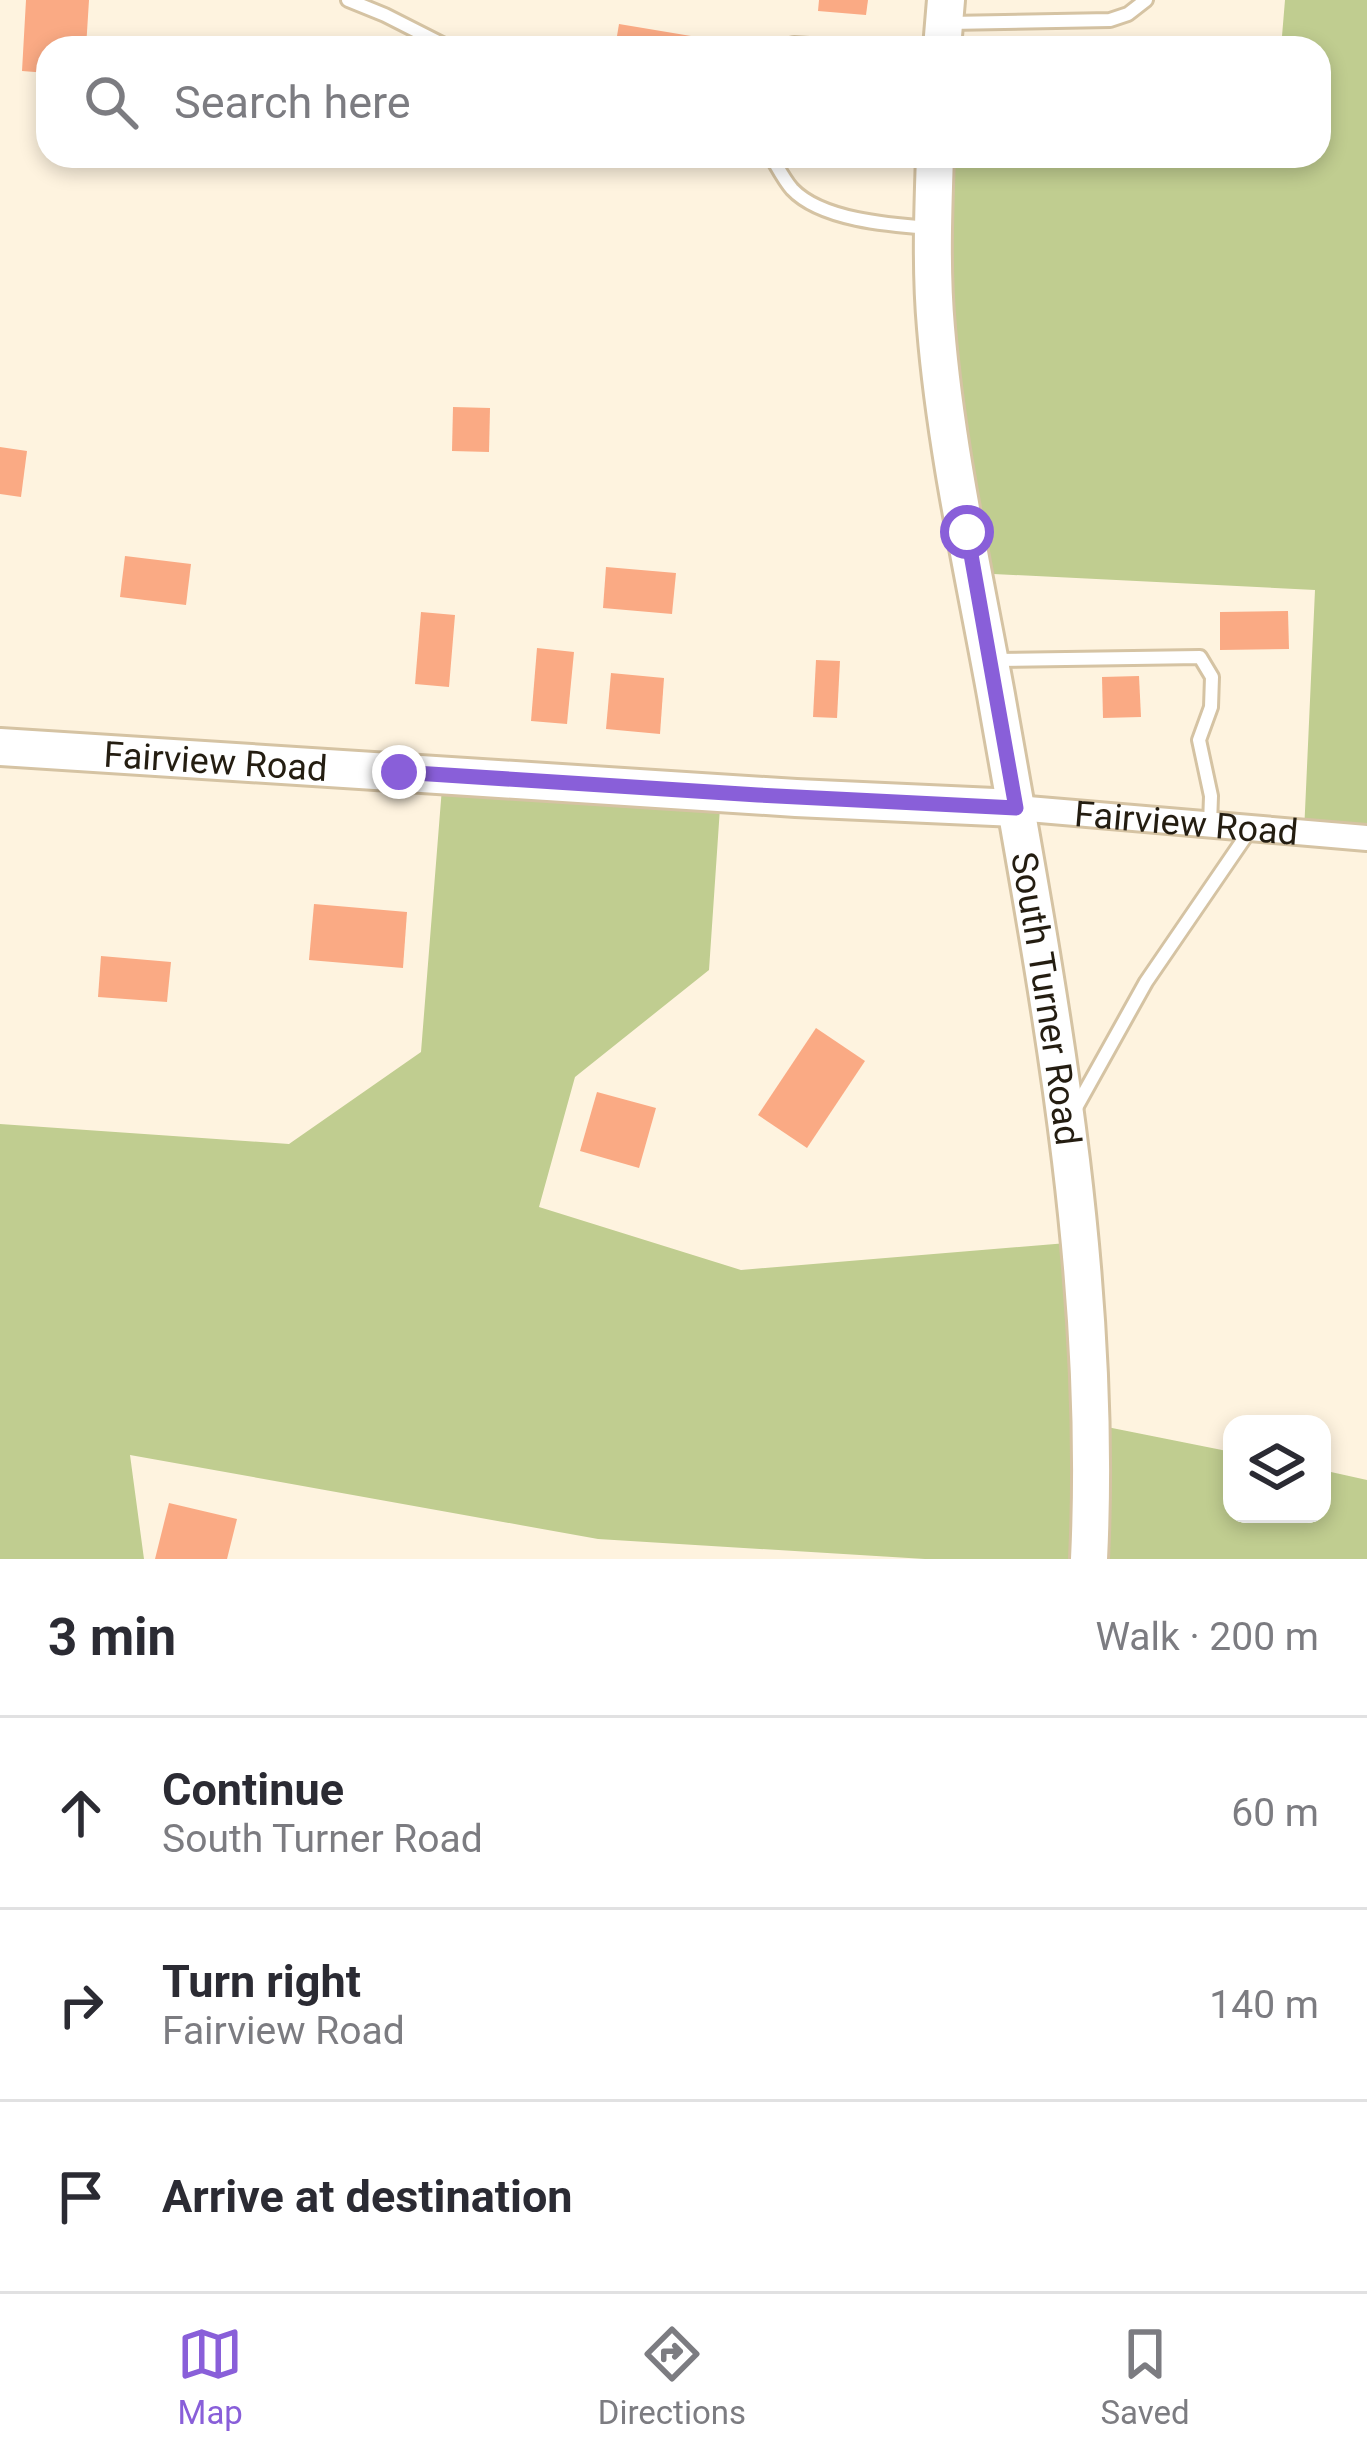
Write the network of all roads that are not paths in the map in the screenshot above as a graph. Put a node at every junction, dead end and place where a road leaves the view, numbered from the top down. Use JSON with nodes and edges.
{"nodes":[{"id":1,"x":348,"y":0,"type":"edge"},
{"id":2,"x":1146,"y":0,"type":"edge"},
{"id":3,"x":944,"y":29,"type":"edge"},
{"id":4,"x":427,"y":36,"type":"edge"},
{"id":5,"x":909,"y":36,"type":"edge"},
{"id":6,"x":779,"y":168,"type":"edge"},
{"id":7,"x":934,"y":168,"type":"edge"},
{"id":8,"x":933,"y":228,"type":"junction"},
{"id":9,"x":989,"y":660,"type":"junction"},
{"id":10,"x":0,"y":747,"type":"edge"},
{"id":11,"x":1016,"y":808,"type":"junction"},
{"id":12,"x":1210,"y":826,"type":"junction"},
{"id":13,"x":1250,"y":830,"type":"junction"},
{"id":14,"x":1367,"y":838,"type":"edge"},
{"id":15,"x":1067,"y":1125,"type":"junction"},
{"id":16,"x":1088,"y":1559,"type":"edge"}],
"edges":[{"from":1,"to":4,"type":"lane"},
{"from":2,"to":3,"type":"lane"},
{"from":3,"to":5,"type":"lane"},
{"from":6,"to":8,"type":"lane"},
{"from":7,"to":8,"type":"street","name":"South Turner Road"},
{"from":8,"to":9,"type":"street","name":"South Turner Road"},
{"from":9,"to":11,"type":"street","name":"South Turner Road"},
{"from":9,"to":12,"type":"lane"},
{"from":10,"to":11,"type":"street","name":"Fairview Road"},
{"from":11,"to":12,"type":"street","name":"Fairview Road"},
{"from":11,"to":15,"type":"street","name":"South Turner Road"},
{"from":12,"to":13,"type":"street","name":"Fairview Road"},
{"from":13,"to":14,"type":"street","name":"Fairview Road"},
{"from":13,"to":15,"type":"lane"},
{"from":15,"to":16,"type":"street","name":"South Turner Road"}]}
